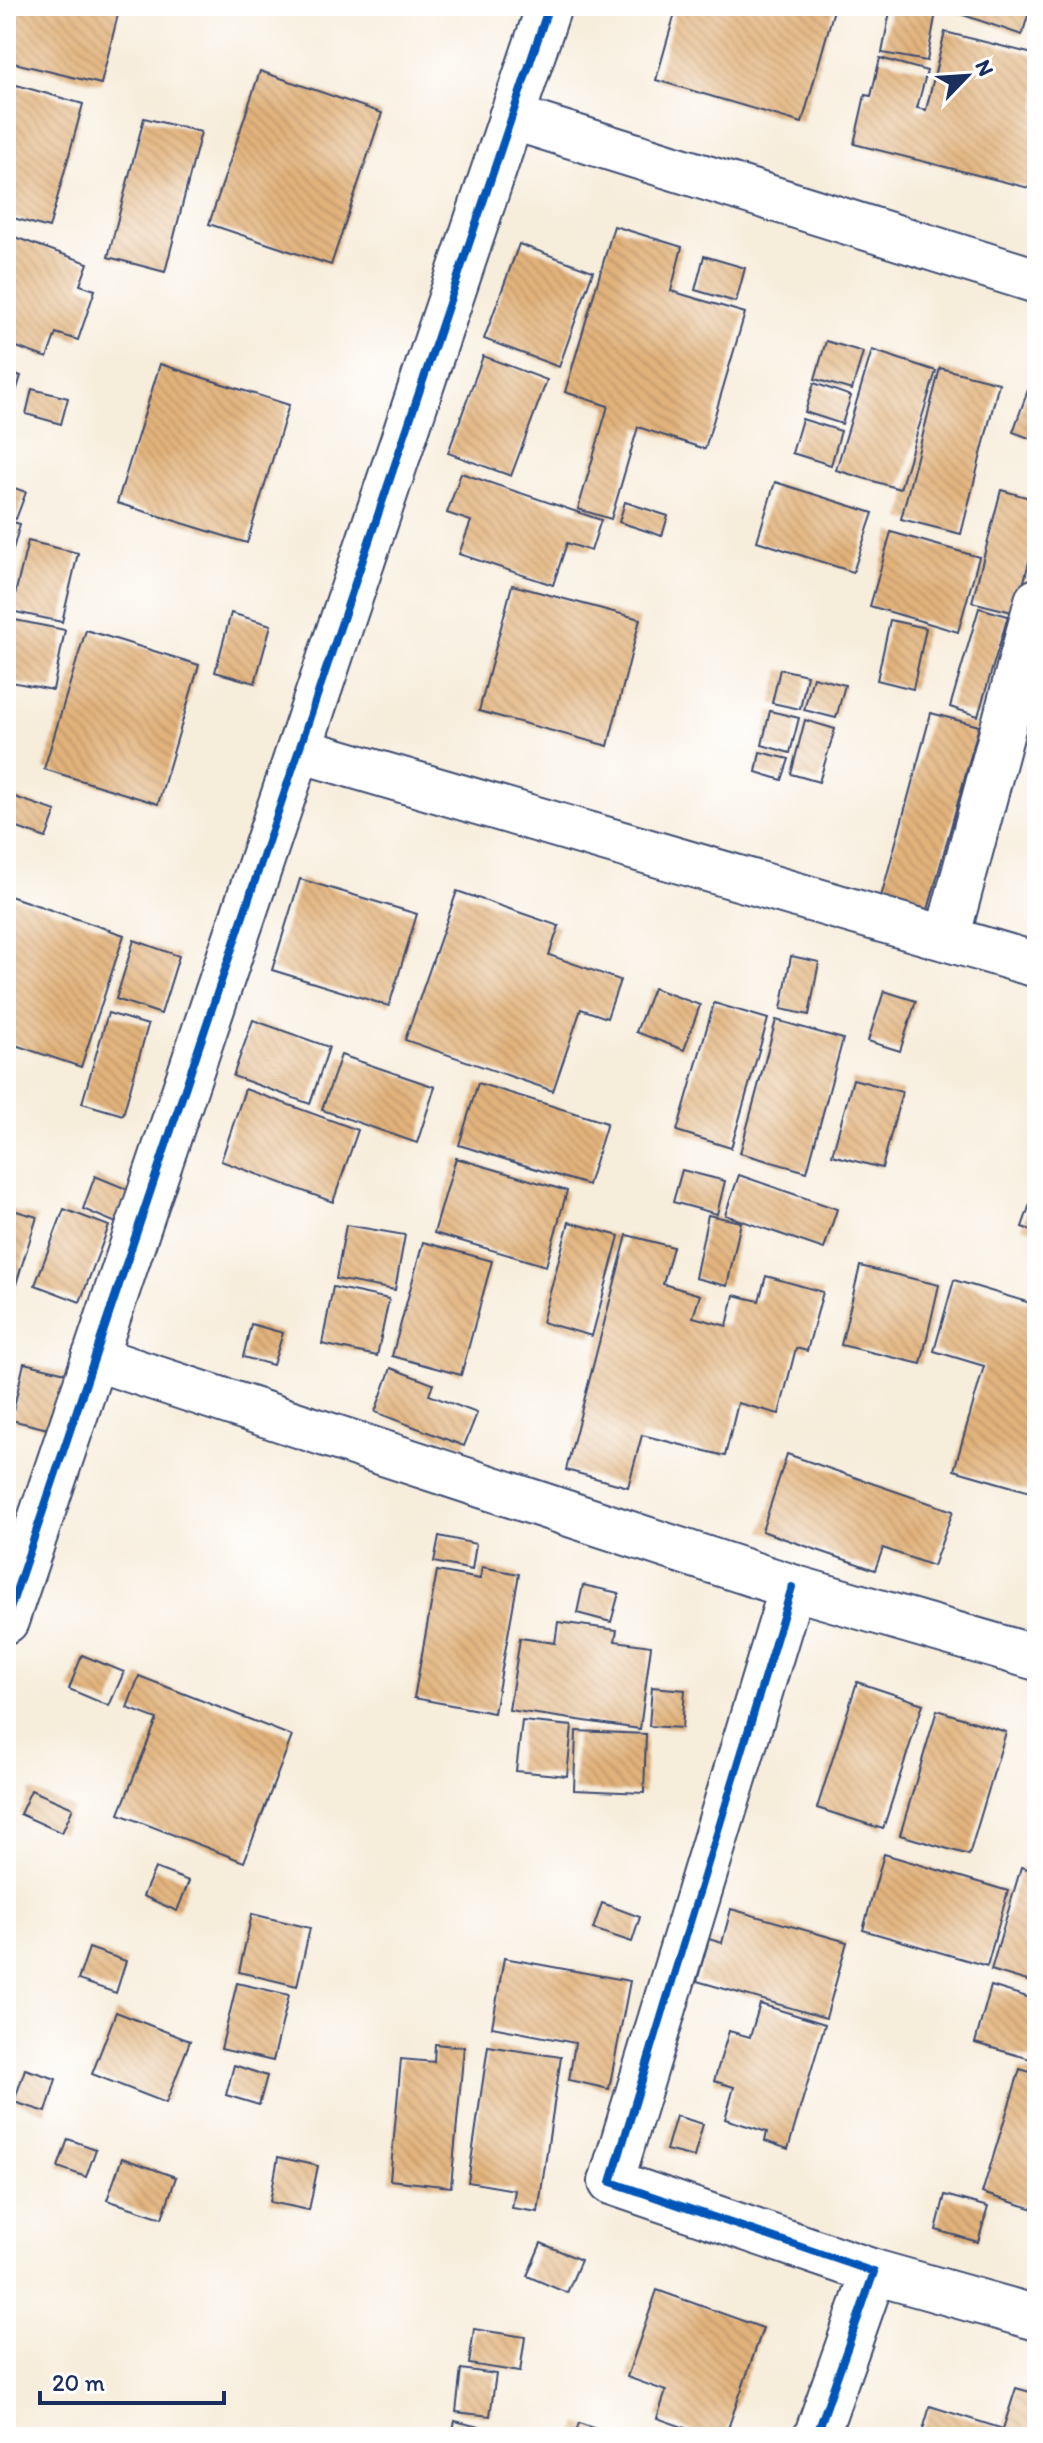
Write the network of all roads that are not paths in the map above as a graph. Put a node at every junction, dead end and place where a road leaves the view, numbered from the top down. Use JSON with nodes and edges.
{"nodes":[{"id":1,"x":549,"y":6,"type":"edge"},
{"id":2,"x":511,"y":117,"type":"junction"},
{"id":3,"x":1037,"y":281,"type":"edge"},
{"id":4,"x":1037,"y":601,"type":"edge"},
{"id":5,"x":299,"y":750,"type":"junction"},
{"id":6,"x":947,"y":938,"type":"junction"},
{"id":7,"x":1037,"y":965,"type":"edge"},
{"id":8,"x":94,"y":1358,"type":"junction"},
{"id":9,"x":792,"y":1587,"type":"junction"},
{"id":10,"x":6,"y":1621,"type":"edge"},
{"id":11,"x":1037,"y":1658,"type":"edge"},
{"id":12,"x":874,"y":2272,"type":"junction"},
{"id":13,"x":1037,"y":2318,"type":"edge"},
{"id":14,"x":816,"y":2437,"type":"edge"}],
"edges":[{"from":1,"to":2,"type":"street"},
{"from":2,"to":3,"type":"street"},
{"from":2,"to":5,"type":"street"},
{"from":4,"to":6,"type":"street"},
{"from":5,"to":6,"type":"street"},
{"from":5,"to":8,"type":"street"},
{"from":6,"to":7,"type":"street"},
{"from":8,"to":9,"type":"street"},
{"from":8,"to":10,"type":"street"},
{"from":9,"to":11,"type":"street"},
{"from":9,"to":12,"type":"street"},
{"from":12,"to":13,"type":"street"},
{"from":12,"to":14,"type":"street"}]}
